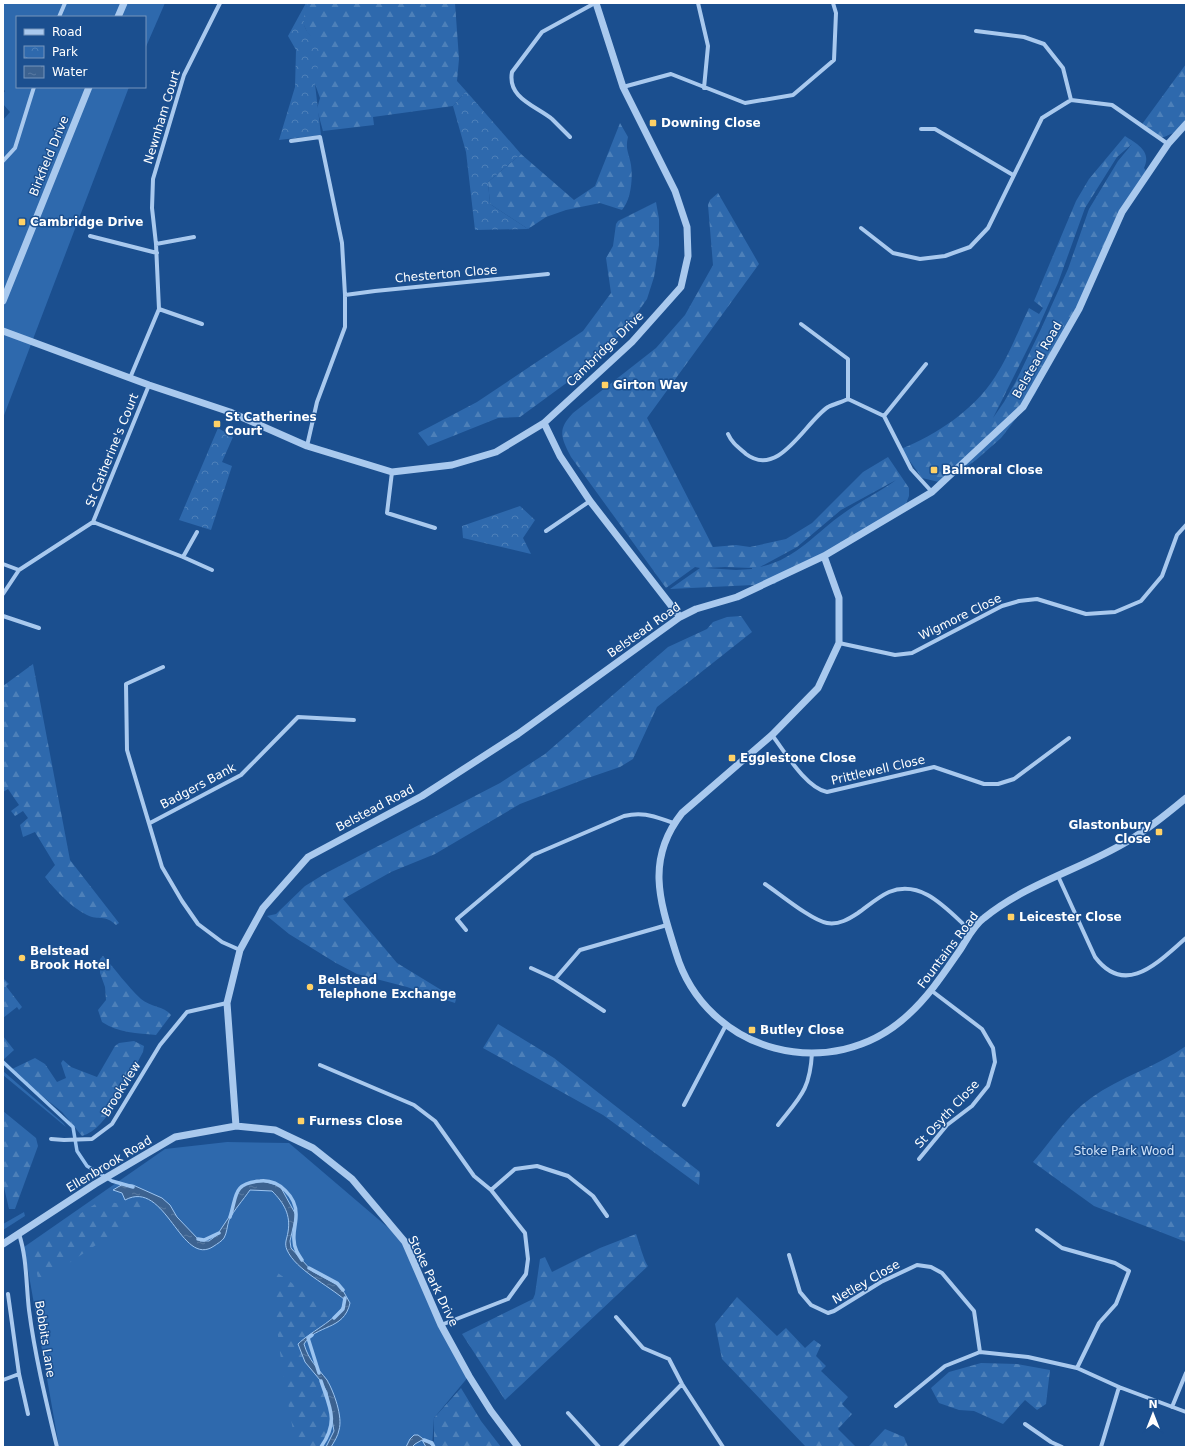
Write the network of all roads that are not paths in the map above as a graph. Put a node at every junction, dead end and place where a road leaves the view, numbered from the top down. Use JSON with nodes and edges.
{"nodes":[{"id":1,"x":65,"y":3,"type":"edge"},
{"id":2,"x":124,"y":3,"type":"edge"},
{"id":3,"x":220,"y":3,"type":"edge"},
{"id":4,"x":596,"y":3,"type":"edge"},
{"id":5,"x":698,"y":3,"type":"edge"},
{"id":6,"x":833,"y":3,"type":"edge"},
{"id":7,"x":59,"y":16,"type":"edge"},
{"id":8,"x":118,"y":16,"type":"edge"},
{"id":9,"x":976,"y":31,"type":"dead end"},
{"id":10,"x":623,"y":86,"type":"junction"},
{"id":11,"x":34,"y":88,"type":"edge"},
{"id":12,"x":89,"y":88,"type":"edge"},
{"id":13,"x":704,"y":88,"type":"junction"},
{"id":14,"x":1071,"y":100,"type":"junction"},
{"id":15,"x":1186,"y":124,"type":"edge"},
{"id":16,"x":921,"y":129,"type":"dead end"},
{"id":17,"x":570,"y":137,"type":"dead end"},
{"id":18,"x":291,"y":141,"type":"dead end"},
{"id":19,"x":1168,"y":144,"type":"junction"},
{"id":20,"x":3,"y":160,"type":"edge"},
{"id":21,"x":1013,"y":175,"type":"junction"},
{"id":22,"x":861,"y":228,"type":"dead end"},
{"id":23,"x":90,"y":236,"type":"dead end"},
{"id":24,"x":194,"y":236,"type":"dead end"},
{"id":25,"x":156,"y":244,"type":"junction"},
{"id":26,"x":157,"y":253,"type":"junction"},
{"id":27,"x":548,"y":274,"type":"dead end"},
{"id":28,"x":345,"y":295,"type":"junction"},
{"id":29,"x":3,"y":301,"type":"edge"},
{"id":30,"x":159,"y":308,"type":"junction"},
{"id":31,"x":202,"y":324,"type":"dead end"},
{"id":32,"x":801,"y":324,"type":"dead end"},
{"id":33,"x":3,"y":331,"type":"edge"},
{"id":34,"x":926,"y":364,"type":"dead end"},
{"id":35,"x":130,"y":378,"type":"junction"},
{"id":36,"x":149,"y":385,"type":"junction"},
{"id":37,"x":848,"y":399,"type":"junction"},
{"id":38,"x":884,"y":416,"type":"junction"},
{"id":39,"x":544,"y":423,"type":"junction"},
{"id":40,"x":728,"y":434,"type":"dead end"},
{"id":41,"x":306,"y":446,"type":"junction"},
{"id":42,"x":392,"y":472,"type":"junction"},
{"id":43,"x":932,"y":492,"type":"junction"},
{"id":44,"x":590,"y":501,"type":"junction"},
{"id":45,"x":93,"y":522,"type":"junction"},
{"id":46,"x":1186,"y":525,"type":"edge"},
{"id":47,"x":435,"y":528,"type":"dead end"},
{"id":48,"x":546,"y":531,"type":"dead end"},
{"id":49,"x":197,"y":532,"type":"dead end"},
{"id":50,"x":824,"y":556,"type":"junction"},
{"id":51,"x":183,"y":557,"type":"junction"},
{"id":52,"x":3,"y":564,"type":"edge"},
{"id":53,"x":19,"y":570,"type":"junction"},
{"id":54,"x":212,"y":570,"type":"dead end"},
{"id":55,"x":3,"y":594,"type":"edge"},
{"id":56,"x":3,"y":616,"type":"edge"},
{"id":57,"x":680,"y":617,"type":"junction"},
{"id":58,"x":39,"y":628,"type":"dead end"},
{"id":59,"x":839,"y":643,"type":"junction"},
{"id":60,"x":163,"y":667,"type":"dead end"},
{"id":61,"x":354,"y":720,"type":"dead end"},
{"id":62,"x":772,"y":735,"type":"junction"},
{"id":63,"x":1069,"y":738,"type":"dead end"},
{"id":64,"x":1186,"y":798,"type":"edge"},
{"id":65,"x":150,"y":823,"type":"junction"},
{"id":66,"x":674,"y":823,"type":"junction"},
{"id":67,"x":1058,"y":876,"type":"junction"},
{"id":68,"x":765,"y":884,"type":"dead end"},
{"id":69,"x":667,"y":925,"type":"junction"},
{"id":70,"x":466,"y":930,"type":"dead end"},
{"id":71,"x":972,"y":933,"type":"junction"},
{"id":72,"x":1186,"y":938,"type":"edge"},
{"id":73,"x":240,"y":950,"type":"junction"},
{"id":74,"x":531,"y":968,"type":"dead end"},
{"id":75,"x":555,"y":979,"type":"junction"},
{"id":76,"x":932,"y":991,"type":"junction"},
{"id":77,"x":227,"y":1003,"type":"junction"},
{"id":78,"x":604,"y":1011,"type":"dead end"},
{"id":79,"x":726,"y":1025,"type":"junction"},
{"id":80,"x":812,"y":1053,"type":"junction"},
{"id":81,"x":320,"y":1065,"type":"dead end"},
{"id":82,"x":684,"y":1105,"type":"dead end"},
{"id":83,"x":778,"y":1124,"type":"dead end"},
{"id":84,"x":236,"y":1126,"type":"junction"},
{"id":85,"x":51,"y":1138,"type":"dead end"},
{"id":86,"x":919,"y":1159,"type":"dead end"},
{"id":87,"x":491,"y":1190,"type":"junction"},
{"id":88,"x":607,"y":1216,"type":"dead end"},
{"id":89,"x":1037,"y":1230,"type":"dead end"},
{"id":90,"x":19,"y":1234,"type":"junction"},
{"id":91,"x":3,"y":1244,"type":"edge"},
{"id":92,"x":790,"y":1256,"type":"dead end"},
{"id":93,"x":8,"y":1294,"type":"dead end"},
{"id":94,"x":616,"y":1317,"type":"dead end"},
{"id":95,"x":441,"y":1325,"type":"junction"},
{"id":96,"x":980,"y":1352,"type":"junction"},
{"id":97,"x":1077,"y":1368,"type":"junction"},
{"id":98,"x":1186,"y":1373,"type":"edge"},
{"id":99,"x":19,"y":1374,"type":"junction"},
{"id":100,"x":3,"y":1380,"type":"edge"},
{"id":101,"x":682,"y":1384,"type":"junction"},
{"id":102,"x":1119,"y":1387,"type":"junction"},
{"id":103,"x":896,"y":1406,"type":"dead end"},
{"id":104,"x":1172,"y":1407,"type":"junction"},
{"id":105,"x":1186,"y":1412,"type":"edge"},
{"id":106,"x":568,"y":1413,"type":"dead end"},
{"id":107,"x":28,"y":1414,"type":"dead end"},
{"id":108,"x":1025,"y":1424,"type":"dead end"},
{"id":109,"x":57,"y":1447,"type":"edge"},
{"id":110,"x":518,"y":1447,"type":"edge"},
{"id":111,"x":599,"y":1447,"type":"edge"},
{"id":112,"x":620,"y":1447,"type":"edge"},
{"id":113,"x":723,"y":1447,"type":"edge"},
{"id":114,"x":1062,"y":1447,"type":"edge"},
{"id":115,"x":1101,"y":1447,"type":"edge"}],
"edges":[{"from":1,"to":7,"type":"street"},
{"from":2,"to":8,"type":"street"},
{"from":3,"to":25,"type":"street","name":"Newnham Court"},
{"from":4,"to":10,"type":"street","name":"Cambridge Drive"},
{"from":4,"to":17,"type":"street"},
{"from":5,"to":13,"type":"street"},
{"from":6,"to":13,"type":"street"},
{"from":9,"to":14,"type":"street"},
{"from":10,"to":13,"type":"street"},
{"from":10,"to":39,"type":"street","name":"Cambridge Drive"},
{"from":11,"to":20,"type":"street"},
{"from":12,"to":29,"type":"street","name":"Birkfield Drive"},
{"from":14,"to":19,"type":"street"},
{"from":14,"to":21,"type":"street"},
{"from":15,"to":19,"type":"street","name":"Belstead Road"},
{"from":16,"to":21,"type":"street"},
{"from":18,"to":28,"type":"street"},
{"from":19,"to":43,"type":"street","name":"Belstead Road"},
{"from":21,"to":22,"type":"street"},
{"from":23,"to":26,"type":"street"},
{"from":24,"to":25,"type":"street"},
{"from":25,"to":26,"type":"street","name":"Newnham Court"},
{"from":26,"to":30,"type":"street","name":"Newnham Court"},
{"from":27,"to":28,"type":"street","name":"Chesterton Close"},
{"from":28,"to":41,"type":"street"},
{"from":30,"to":31,"type":"street"},
{"from":30,"to":35,"type":"street","name":"Newnham Court"},
{"from":32,"to":37,"type":"street"},
{"from":33,"to":35,"type":"street","name":"Cambridge Drive"},
{"from":34,"to":38,"type":"street"},
{"from":35,"to":36,"type":"street","name":"Cambridge Drive"},
{"from":36,"to":41,"type":"street","name":"Cambridge Drive"},
{"from":36,"to":45,"type":"street","name":"St Catherine's Court"},
{"from":37,"to":38,"type":"street"},
{"from":37,"to":40,"type":"street"},
{"from":38,"to":43,"type":"street"},
{"from":39,"to":42,"type":"street","name":"Cambridge Drive"},
{"from":39,"to":44,"type":"street"},
{"from":41,"to":42,"type":"street","name":"Cambridge Drive"},
{"from":42,"to":47,"type":"street"},
{"from":43,"to":50,"type":"street","name":"Belstead Road"},
{"from":44,"to":48,"type":"street"},
{"from":44,"to":57,"type":"street"},
{"from":45,"to":51,"type":"street","name":"St Catherine's Court"},
{"from":45,"to":53,"type":"street","name":"St Catherine's Court"},
{"from":46,"to":59,"type":"street","name":"Wigmore Close"},
{"from":49,"to":51,"type":"street"},
{"from":50,"to":57,"type":"street","name":"Belstead Road"},
{"from":50,"to":59,"type":"street","name":"Fountains Road"},
{"from":51,"to":54,"type":"street","name":"St Catherine's Court"},
{"from":52,"to":53,"type":"street"},
{"from":53,"to":55,"type":"street","name":"St Catherine's Court"},
{"from":56,"to":58,"type":"street"},
{"from":57,"to":73,"type":"street","name":"Belstead Road"},
{"from":59,"to":62,"type":"street","name":"Fountains Road"},
{"from":60,"to":65,"type":"street","name":"Badgers Bank"},
{"from":61,"to":65,"type":"street","name":"Badgers Bank"},
{"from":62,"to":63,"type":"street","name":"Prittlewell Close"},
{"from":62,"to":66,"type":"street","name":"Fountains Road"},
{"from":64,"to":67,"type":"street","name":"Fountains Road"},
{"from":65,"to":73,"type":"street","name":"Badgers Bank"},
{"from":66,"to":69,"type":"street","name":"Fountains Road"},
{"from":66,"to":70,"type":"street"},
{"from":67,"to":71,"type":"street","name":"Fountains Road"},
{"from":67,"to":72,"type":"street"},
{"from":68,"to":71,"type":"street"},
{"from":69,"to":75,"type":"street"},
{"from":69,"to":79,"type":"street","name":"Fountains Road"},
{"from":71,"to":76,"type":"street","name":"Fountains Road"},
{"from":73,"to":77,"type":"street","name":"Belstead Road"},
{"from":74,"to":75,"type":"street"},
{"from":75,"to":78,"type":"street"},
{"from":76,"to":80,"type":"street","name":"Fountains Road"},
{"from":76,"to":86,"type":"street","name":"St Osyth Close"},
{"from":77,"to":84,"type":"street","name":"Belstead Road"},
{"from":77,"to":85,"type":"street","name":"Brookview"},
{"from":79,"to":80,"type":"street","name":"Fountains Road"},
{"from":79,"to":82,"type":"street"},
{"from":80,"to":83,"type":"street"},
{"from":81,"to":87,"type":"street"},
{"from":84,"to":90,"type":"street","name":"Ellenbrook Road"},
{"from":84,"to":95,"type":"street","name":"Stoke Park Drive"},
{"from":87,"to":88,"type":"street"},
{"from":87,"to":95,"type":"street"},
{"from":89,"to":97,"type":"street"},
{"from":90,"to":91,"type":"street","name":"Ellenbrook Road"},
{"from":90,"to":109,"type":"street","name":"Bobbits Lane"},
{"from":92,"to":96,"type":"street","name":"Netley Close"},
{"from":93,"to":99,"type":"street"},
{"from":94,"to":101,"type":"street"},
{"from":95,"to":110,"type":"street","name":"Stoke Park Drive"},
{"from":96,"to":97,"type":"street"},
{"from":96,"to":103,"type":"street"},
{"from":97,"to":102,"type":"street"},
{"from":98,"to":104,"type":"street"},
{"from":99,"to":100,"type":"street"},
{"from":99,"to":107,"type":"street"},
{"from":101,"to":112,"type":"street"},
{"from":101,"to":113,"type":"street"},
{"from":102,"to":104,"type":"street"},
{"from":102,"to":115,"type":"street"},
{"from":104,"to":105,"type":"street"},
{"from":106,"to":111,"type":"street"},
{"from":108,"to":114,"type":"street"}]}
